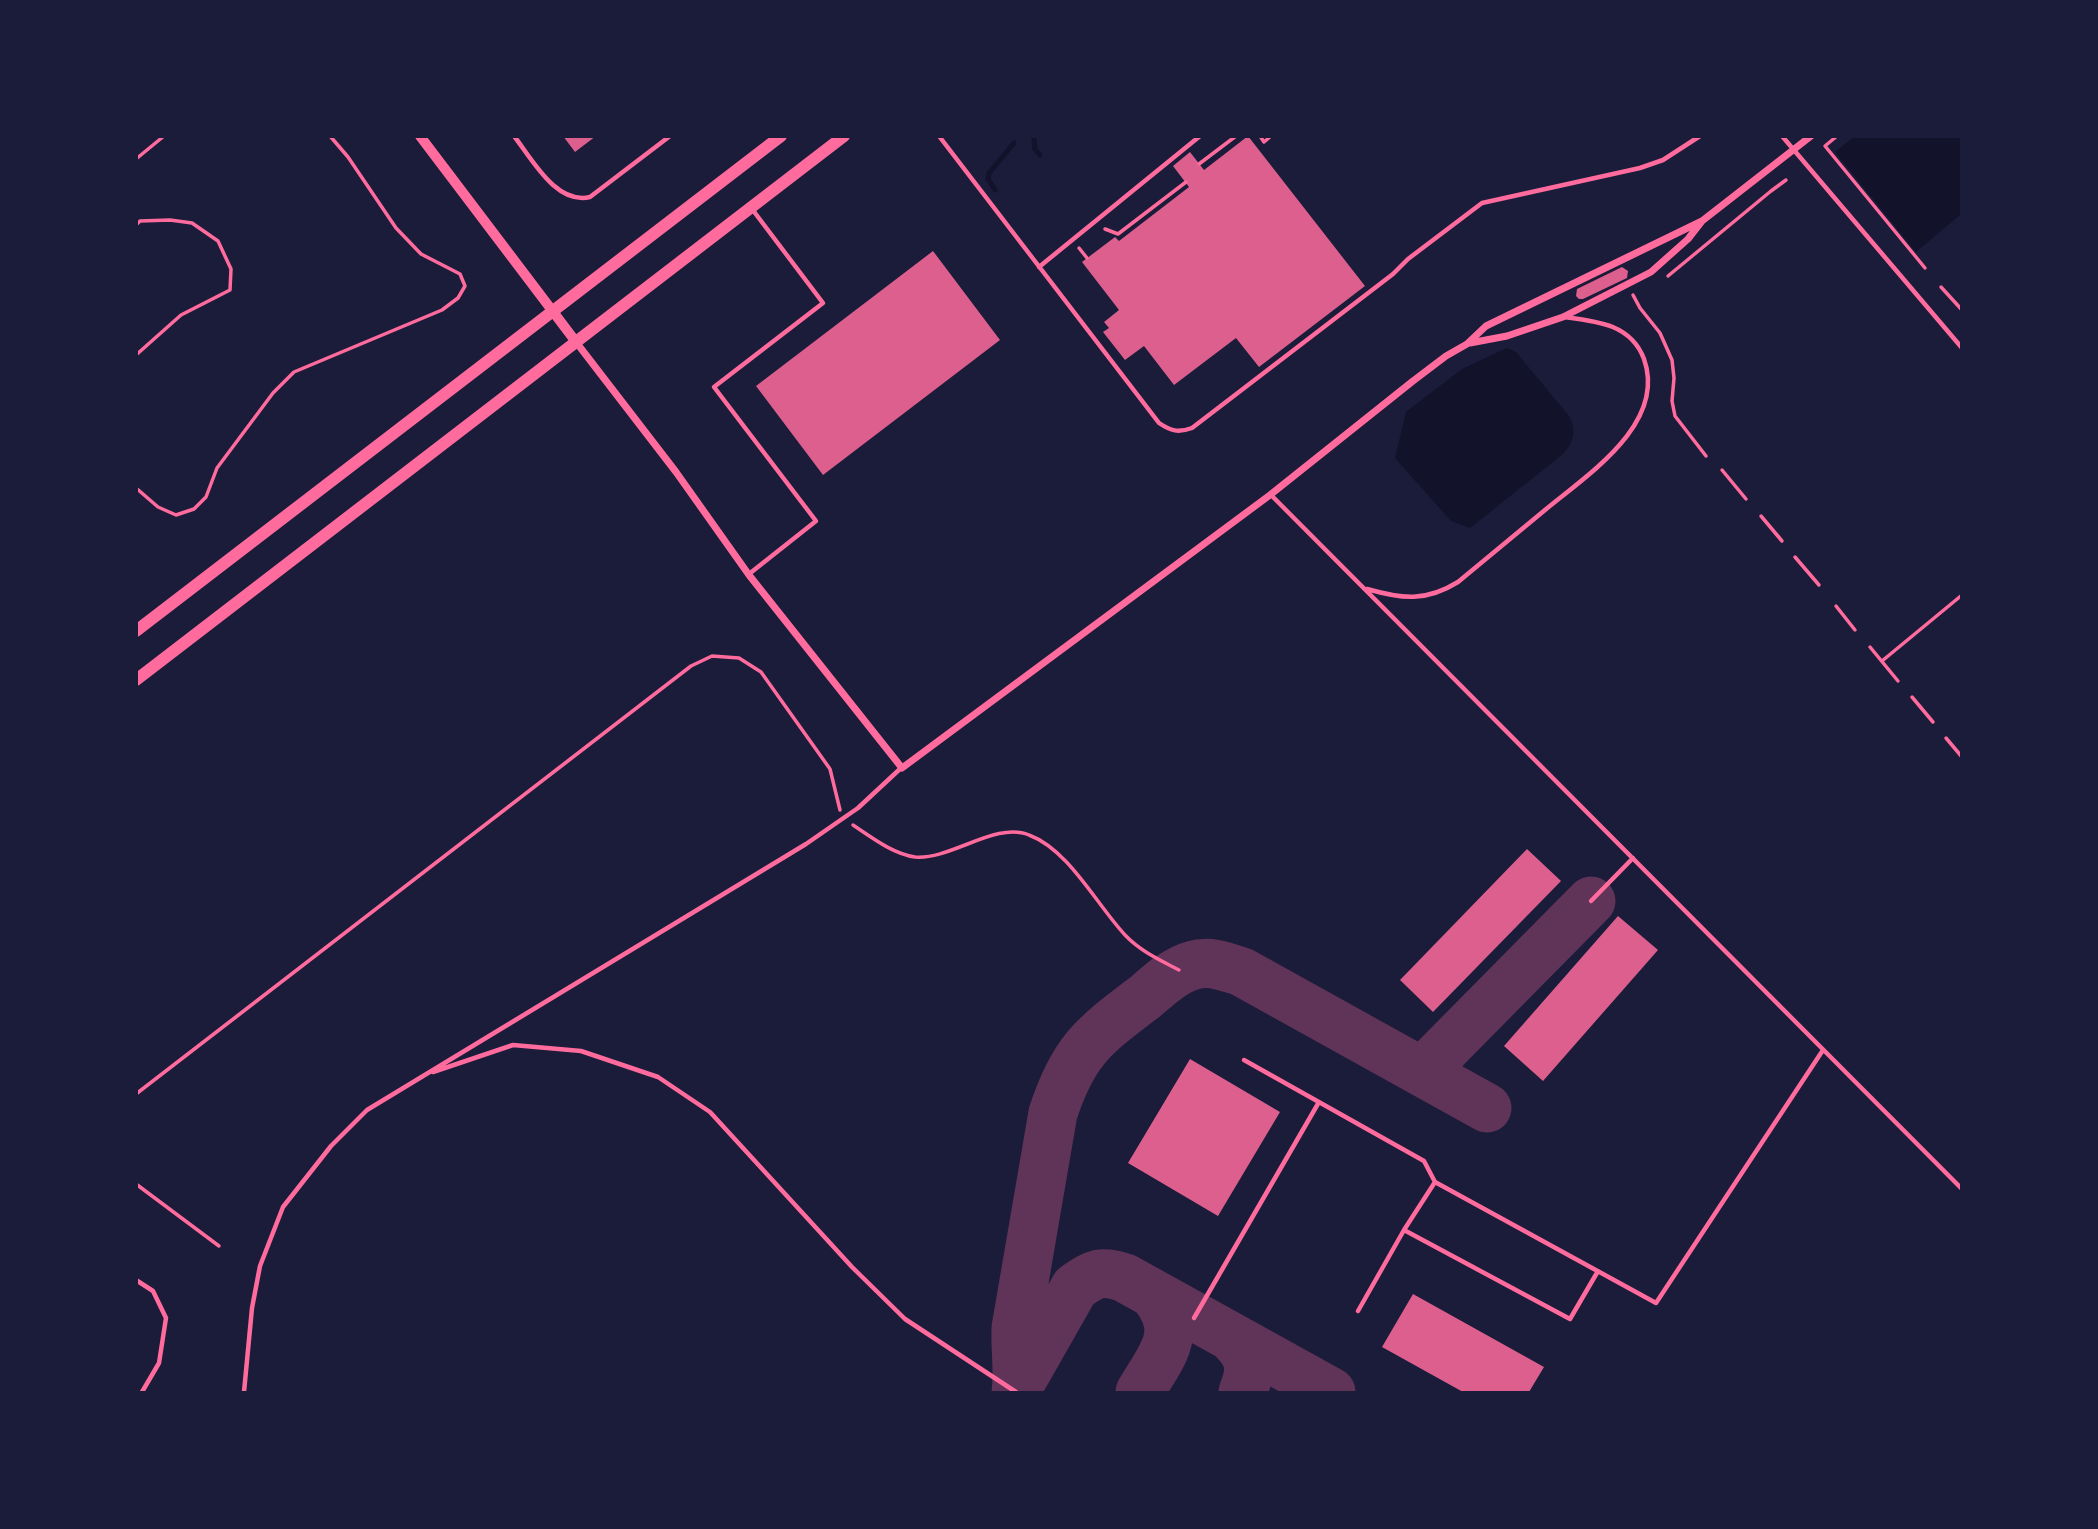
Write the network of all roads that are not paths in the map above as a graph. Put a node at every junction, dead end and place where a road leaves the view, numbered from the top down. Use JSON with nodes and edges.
{"nodes":[{"id":1,"x":420,"y":136,"type":"edge"},
{"id":2,"x":514,"y":136,"type":"edge"},
{"id":3,"x":670,"y":136,"type":"edge"},
{"id":4,"x":781,"y":136,"type":"edge"},
{"id":5,"x":844,"y":136,"type":"edge"},
{"id":6,"x":939,"y":136,"type":"edge"},
{"id":7,"x":1200,"y":136,"type":"edge"},
{"id":8,"x":1700,"y":136,"type":"edge"},
{"id":9,"x":1782,"y":136,"type":"edge"},
{"id":10,"x":1811,"y":136,"type":"edge"},
{"id":11,"x":1693,"y":139,"type":"edge"},
{"id":12,"x":1793,"y":150,"type":"junction"},
{"id":13,"x":751,"y":208,"type":"junction"},
{"id":14,"x":1702,"y":221,"type":"junction"},
{"id":15,"x":1039,"y":267,"type":"junction"},
{"id":16,"x":552,"y":312,"type":"junction"},
{"id":17,"x":1563,"y":317,"type":"junction"},
{"id":18,"x":576,"y":342,"type":"junction"},
{"id":19,"x":1467,"y":344,"type":"junction"},
{"id":20,"x":1962,"y":348,"type":"edge"},
{"id":21,"x":1270,"y":495,"type":"junction"},
{"id":22,"x":749,"y":575,"type":"junction"},
{"id":23,"x":1365,"y":588,"type":"junction"},
{"id":24,"x":136,"y":631,"type":"edge"},
{"id":25,"x":136,"y":680,"type":"edge"},
{"id":26,"x":902,"y":768,"type":"junction"},
{"id":27,"x":1633,"y":859,"type":"junction"},
{"id":28,"x":1591,"y":901,"type":"dead end"},
{"id":29,"x":1823,"y":1050,"type":"junction"},
{"id":30,"x":1244,"y":1060,"type":"dead end"},
{"id":31,"x":422,"y":1076,"type":"junction"},
{"id":32,"x":1319,"y":1102,"type":"junction"},
{"id":33,"x":1435,"y":1182,"type":"junction"},
{"id":34,"x":1962,"y":1189,"type":"edge"},
{"id":35,"x":1404,"y":1230,"type":"junction"},
{"id":36,"x":1598,"y":1271,"type":"junction"},
{"id":37,"x":136,"y":1280,"type":"edge"},
{"id":38,"x":1358,"y":1311,"type":"dead end"},
{"id":39,"x":1194,"y":1318,"type":"dead end"},
{"id":40,"x":142,"y":1392,"type":"edge"},
{"id":41,"x":244,"y":1392,"type":"edge"},
{"id":42,"x":1016,"y":1392,"type":"edge"}],
"edges":[{"from":1,"to":16,"type":"street"},
{"from":2,"to":3,"type":"lane"},
{"from":4,"to":16,"type":"main road"},
{"from":5,"to":13,"type":"main road"},
{"from":6,"to":15,"type":"lane"},
{"from":7,"to":15,"type":"lane"},
{"from":8,"to":11,"type":"lane"},
{"from":9,"to":12,"type":"lane"},
{"from":10,"to":12,"type":"street"},
{"from":11,"to":15,"type":"lane"},
{"from":12,"to":14,"type":"street"},
{"from":12,"to":20,"type":"lane"},
{"from":13,"to":18,"type":"main road"},
{"from":13,"to":22,"type":"lane"},
{"from":14,"to":17,"type":"street"},
{"from":14,"to":19,"type":"street"},
{"from":16,"to":18,"type":"street"},
{"from":16,"to":24,"type":"main road"},
{"from":17,"to":19,"type":"street"},
{"from":17,"to":23,"type":"lane"},
{"from":18,"to":22,"type":"street"},
{"from":18,"to":25,"type":"main road"},
{"from":19,"to":21,"type":"street"},
{"from":21,"to":23,"type":"lane"},
{"from":21,"to":26,"type":"street"},
{"from":22,"to":26,"type":"street"},
{"from":23,"to":27,"type":"lane"},
{"from":26,"to":31,"type":"lane"},
{"from":27,"to":28,"type":"lane"},
{"from":27,"to":29,"type":"lane"},
{"from":29,"to":34,"type":"lane"},
{"from":29,"to":36,"type":"lane"},
{"from":30,"to":32,"type":"lane"},
{"from":31,"to":41,"type":"lane"},
{"from":31,"to":42,"type":"lane"},
{"from":32,"to":33,"type":"lane"},
{"from":32,"to":39,"type":"lane"},
{"from":33,"to":35,"type":"lane"},
{"from":33,"to":36,"type":"lane"},
{"from":35,"to":36,"type":"lane"},
{"from":35,"to":38,"type":"lane"},
{"from":37,"to":40,"type":"lane"}]}
